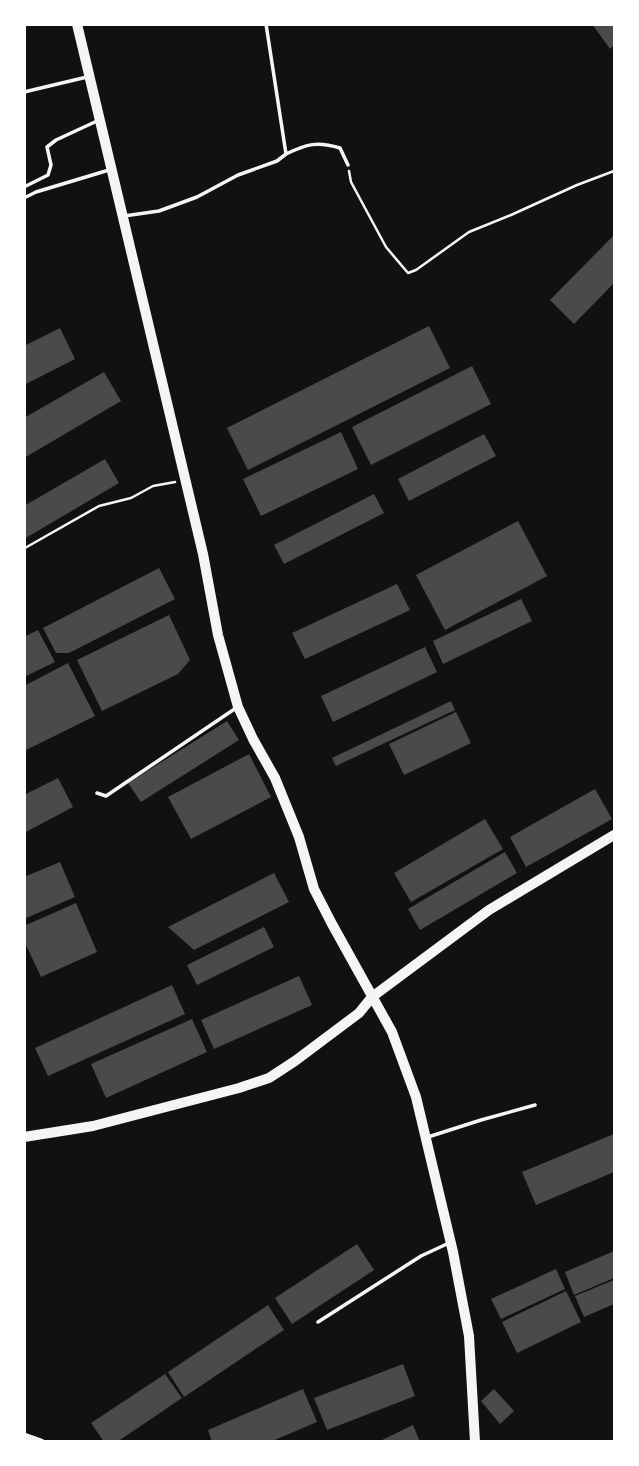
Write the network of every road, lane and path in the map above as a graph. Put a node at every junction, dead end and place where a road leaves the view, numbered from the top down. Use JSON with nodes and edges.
{"nodes":[{"id":1,"x":77,"y":24,"type":"edge"},
{"id":2,"x":266,"y":24,"type":"edge"},
{"id":3,"x":89,"y":77,"type":"junction"},
{"id":4,"x":24,"y":92,"type":"edge"},
{"id":5,"x":99,"y":120,"type":"junction"},
{"id":6,"x":286,"y":154,"type":"junction"},
{"id":7,"x":348,"y":165,"type":"joint"},
{"id":8,"x":111,"y":169,"type":"junction"},
{"id":9,"x":614,"y":172,"type":"edge"},
{"id":10,"x":24,"y":187,"type":"edge"},
{"id":11,"x":24,"y":198,"type":"edge"},
{"id":12,"x":122,"y":216,"type":"junction"},
{"id":13,"x":186,"y":481,"type":"junction"},
{"id":14,"x":24,"y":548,"type":"edge"},
{"id":15,"x":238,"y":707,"type":"junction"},
{"id":16,"x":97,"y":793,"type":"dead end"},
{"id":17,"x":614,"y":835,"type":"edge"},
{"id":18,"x":372,"y":997,"type":"junction"},
{"id":19,"x":535,"y":1105,"type":"dead end"},
{"id":20,"x":24,"y":1137,"type":"edge"},
{"id":21,"x":426,"y":1137,"type":"junction"},
{"id":22,"x":451,"y":1242,"type":"junction"},
{"id":23,"x":318,"y":1322,"type":"dead end"},
{"id":24,"x":24,"y":1436,"type":"edge"},
{"id":25,"x":41,"y":1441,"type":"edge"},
{"id":26,"x":475,"y":1441,"type":"edge"}],
"edges":[{"from":1,"to":3,"type":"street"},
{"from":2,"to":6,"type":"lane"},
{"from":3,"to":4,"type":"lane"},
{"from":3,"to":5,"type":"street"},
{"from":5,"to":8,"type":"street"},
{"from":5,"to":10,"type":"lane"},
{"from":6,"to":7,"type":"lane"},
{"from":6,"to":12,"type":"lane"},
{"from":7,"to":9,"type":"path"},
{"from":8,"to":11,"type":"lane"},
{"from":8,"to":12,"type":"street"},
{"from":12,"to":13,"type":"street"},
{"from":13,"to":14,"type":"path"},
{"from":13,"to":15,"type":"street"},
{"from":15,"to":16,"type":"lane"},
{"from":15,"to":18,"type":"street"},
{"from":17,"to":18,"type":"street"},
{"from":18,"to":20,"type":"street"},
{"from":18,"to":21,"type":"street"},
{"from":19,"to":21,"type":"lane"},
{"from":21,"to":22,"type":"street"},
{"from":22,"to":23,"type":"lane"},
{"from":22,"to":26,"type":"street"},
{"from":24,"to":25,"type":"street"}]}
